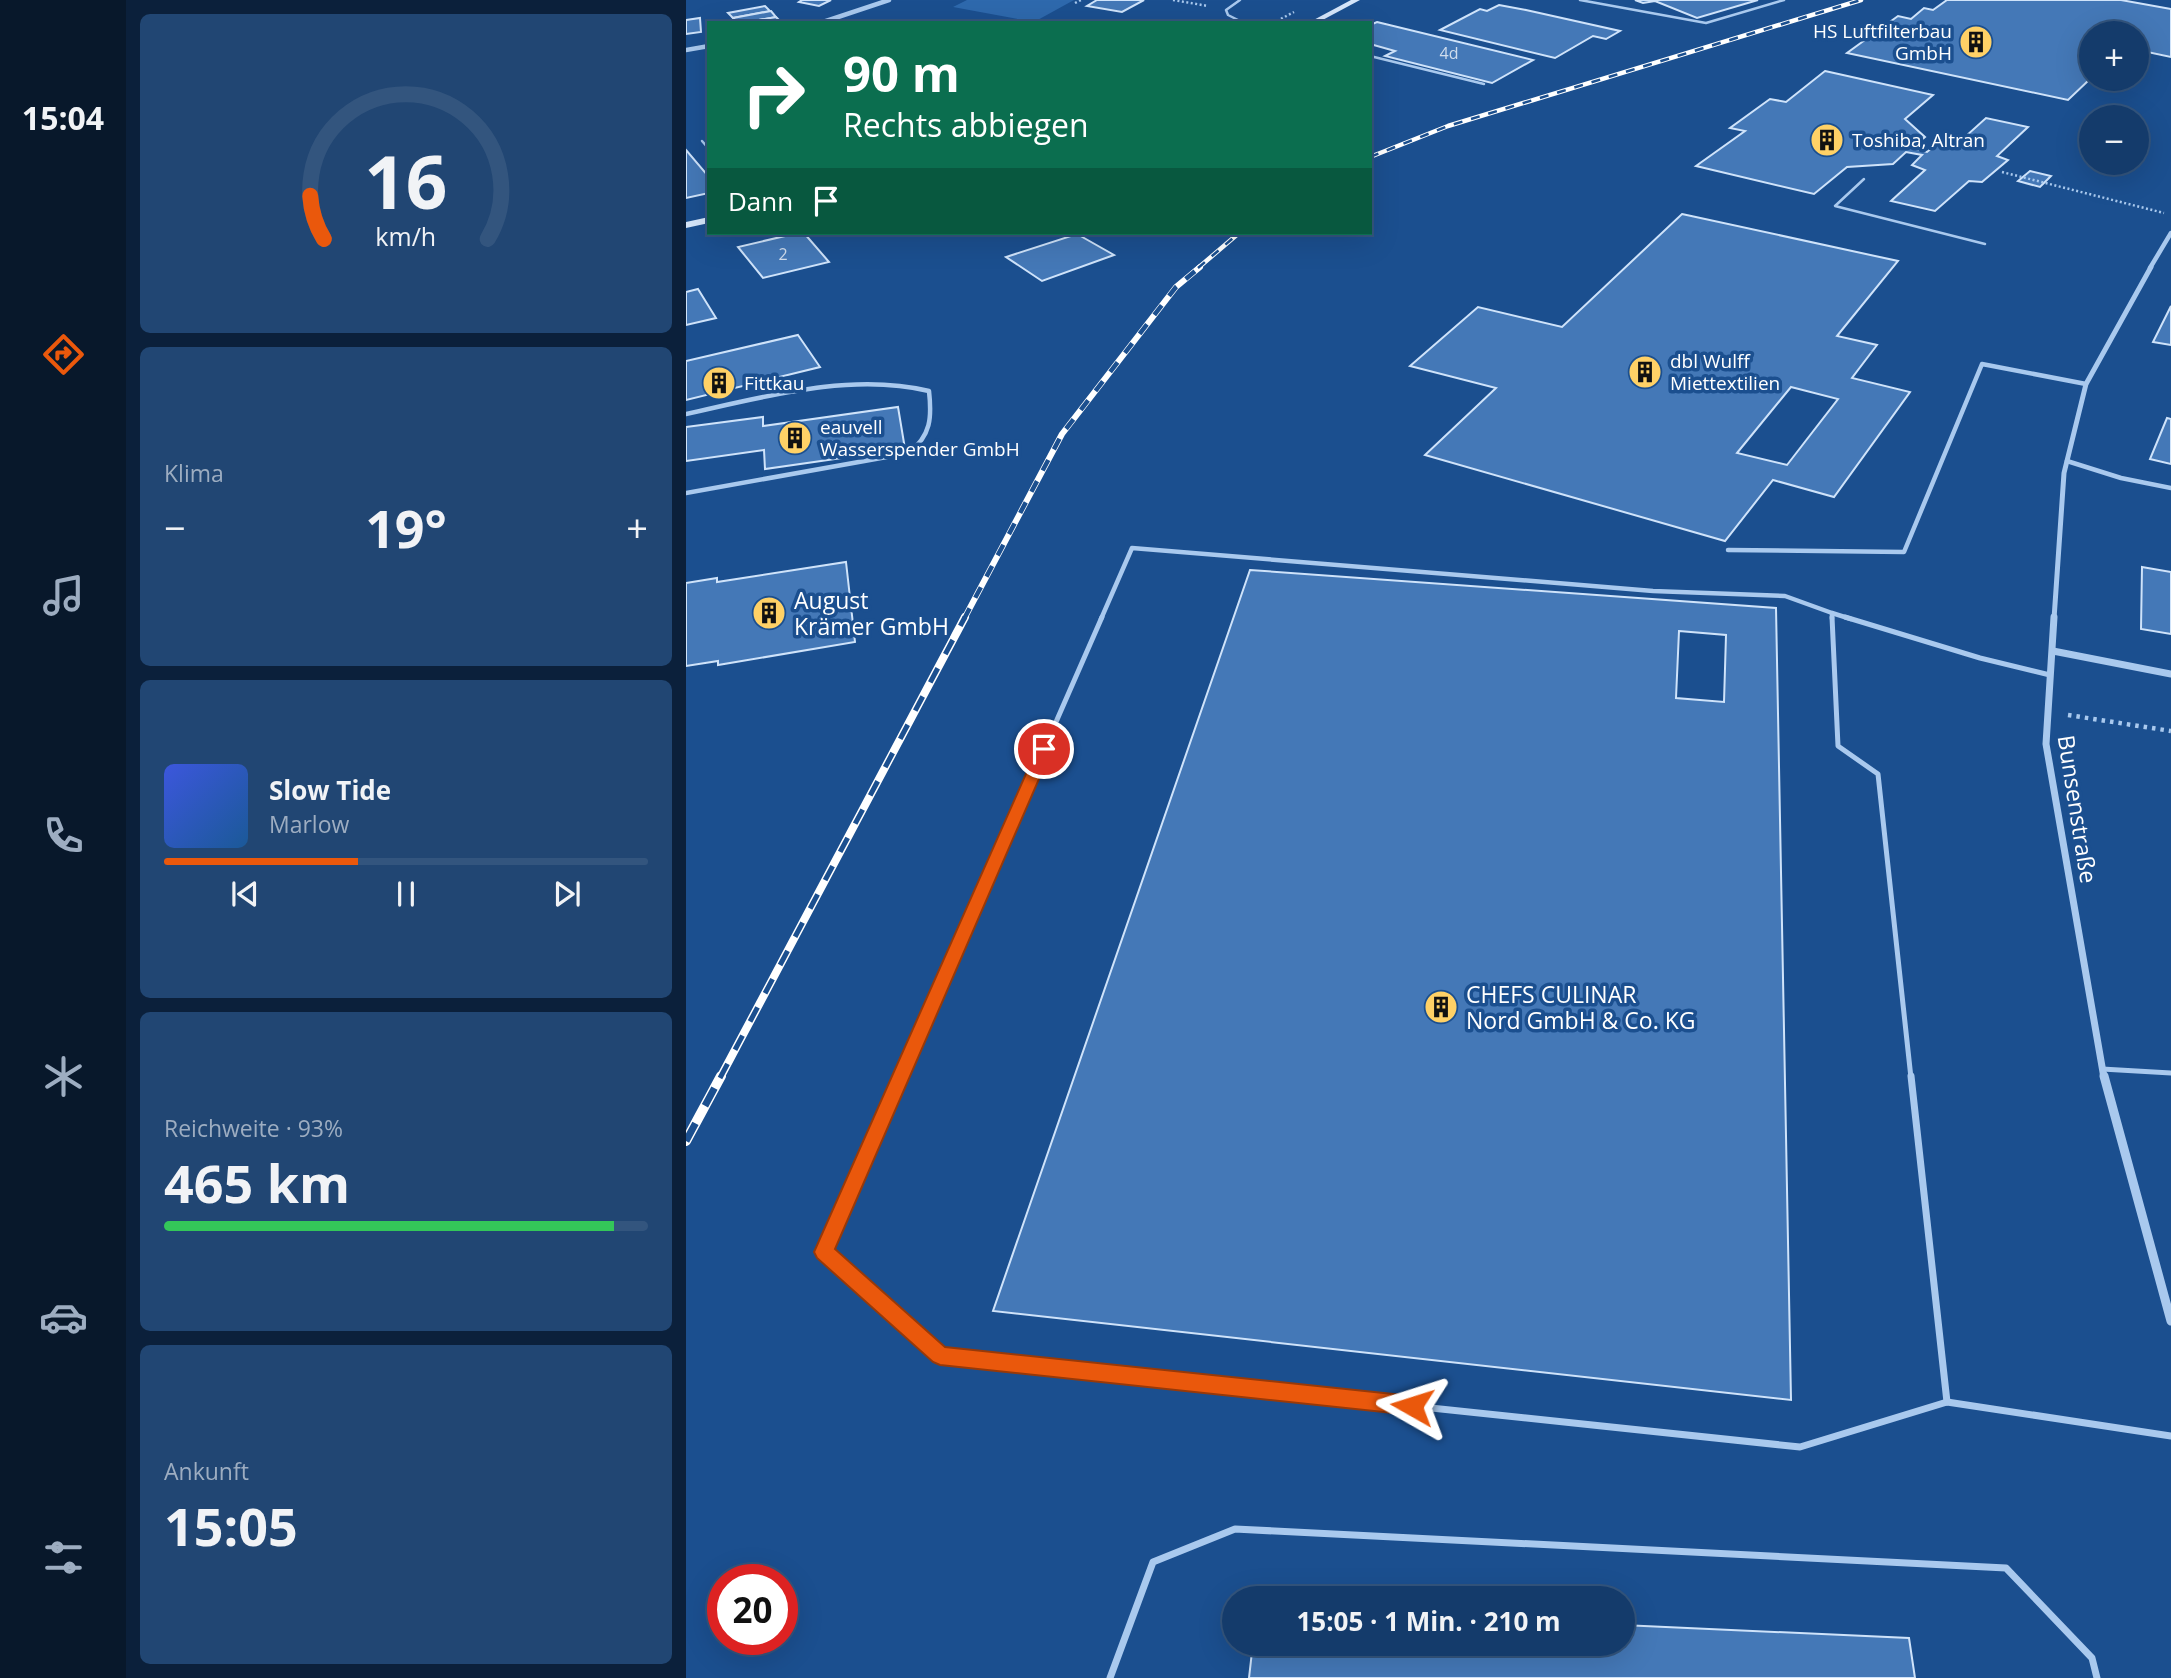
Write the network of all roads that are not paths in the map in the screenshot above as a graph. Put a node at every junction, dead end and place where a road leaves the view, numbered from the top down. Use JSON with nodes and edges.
{"nodes":[{"id":1,"x":889,"y":0,"type":"edge"},
{"id":2,"x":1240,"y":0,"type":"edge"},
{"id":3,"x":1356,"y":0,"type":"edge"},
{"id":4,"x":1580,"y":0,"type":"edge"},
{"id":5,"x":1784,"y":0,"type":"edge"},
{"id":6,"x":826,"y":21,"type":"edge"},
{"id":7,"x":1239,"y":21,"type":"edge"},
{"id":8,"x":1315,"y":21,"type":"edge"},
{"id":9,"x":707,"y":46,"type":"edge"},
{"id":10,"x":686,"y":50,"type":"edge"},
{"id":11,"x":1372,"y":57,"type":"edge"},
{"id":12,"x":1484,"y":85,"type":"dead end"},
{"id":13,"x":702,"y":141,"type":"dead end"},
{"id":14,"x":707,"y":147,"type":"edge"},
{"id":15,"x":1864,"y":178,"type":"dead end"},
{"id":16,"x":707,"y":220,"type":"edge"},
{"id":17,"x":686,"y":225,"type":"edge"},
{"id":18,"x":2171,"y":233,"type":"edge"},
{"id":19,"x":1985,"y":244,"type":"dead end"},
{"id":20,"x":2086,"y":384,"type":"junction"},
{"id":21,"x":686,"y":414,"type":"edge"},
{"id":22,"x":2067,"y":461,"type":"junction"},
{"id":23,"x":2171,"y":488,"type":"edge"},
{"id":24,"x":686,"y":493,"type":"edge"},
{"id":25,"x":1728,"y":550,"type":"dead end"},
{"id":26,"x":1832,"y":613,"type":"junction"},
{"id":27,"x":2053,"y":651,"type":"junction"},
{"id":28,"x":2171,"y":674,"type":"edge"},
{"id":29,"x":2050,"y":675,"type":"junction"},
{"id":30,"x":2102,"y":1069,"type":"junction"},
{"id":31,"x":2171,"y":1073,"type":"edge"},
{"id":32,"x":2171,"y":1321,"type":"edge"},
{"id":33,"x":1947,"y":1402,"type":"junction"},
{"id":34,"x":2171,"y":1436,"type":"edge"},
{"id":35,"x":1110,"y":1678,"type":"edge"},
{"id":36,"x":2097,"y":1678,"type":"edge"}],
"edges":[{"from":1,"to":6,"type":"street"},
{"from":2,"to":7,"type":"lane"},
{"from":3,"to":8,"type":"main road"},
{"from":4,"to":5,"type":"lane"},
{"from":9,"to":10,"type":"street"},
{"from":11,"to":12,"type":"lane"},
{"from":13,"to":14,"type":"lane"},
{"from":15,"to":19,"type":"lane"},
{"from":16,"to":17,"type":"main road"},
{"from":18,"to":20,"type":"street","name":"Bunsenstraße"},
{"from":20,"to":22,"type":"street","name":"Bunsenstraße"},
{"from":20,"to":25,"type":"lane"},
{"from":21,"to":24,"type":"lane"},
{"from":22,"to":23,"type":"lane"},
{"from":22,"to":27,"type":"street","name":"Bunsenstraße"},
{"from":26,"to":29,"type":"lane"},
{"from":26,"to":33,"type":"lane"},
{"from":26,"to":33,"type":"lane"},
{"from":27,"to":28,"type":"street"},
{"from":27,"to":29,"type":"street","name":"Bunsenstraße"},
{"from":29,"to":30,"type":"street","name":"Bunsenstraße"},
{"from":30,"to":31,"type":"lane"},
{"from":30,"to":32,"type":"street","name":"Bunsenstraße"},
{"from":33,"to":34,"type":"lane"},
{"from":35,"to":36,"type":"lane"}]}
